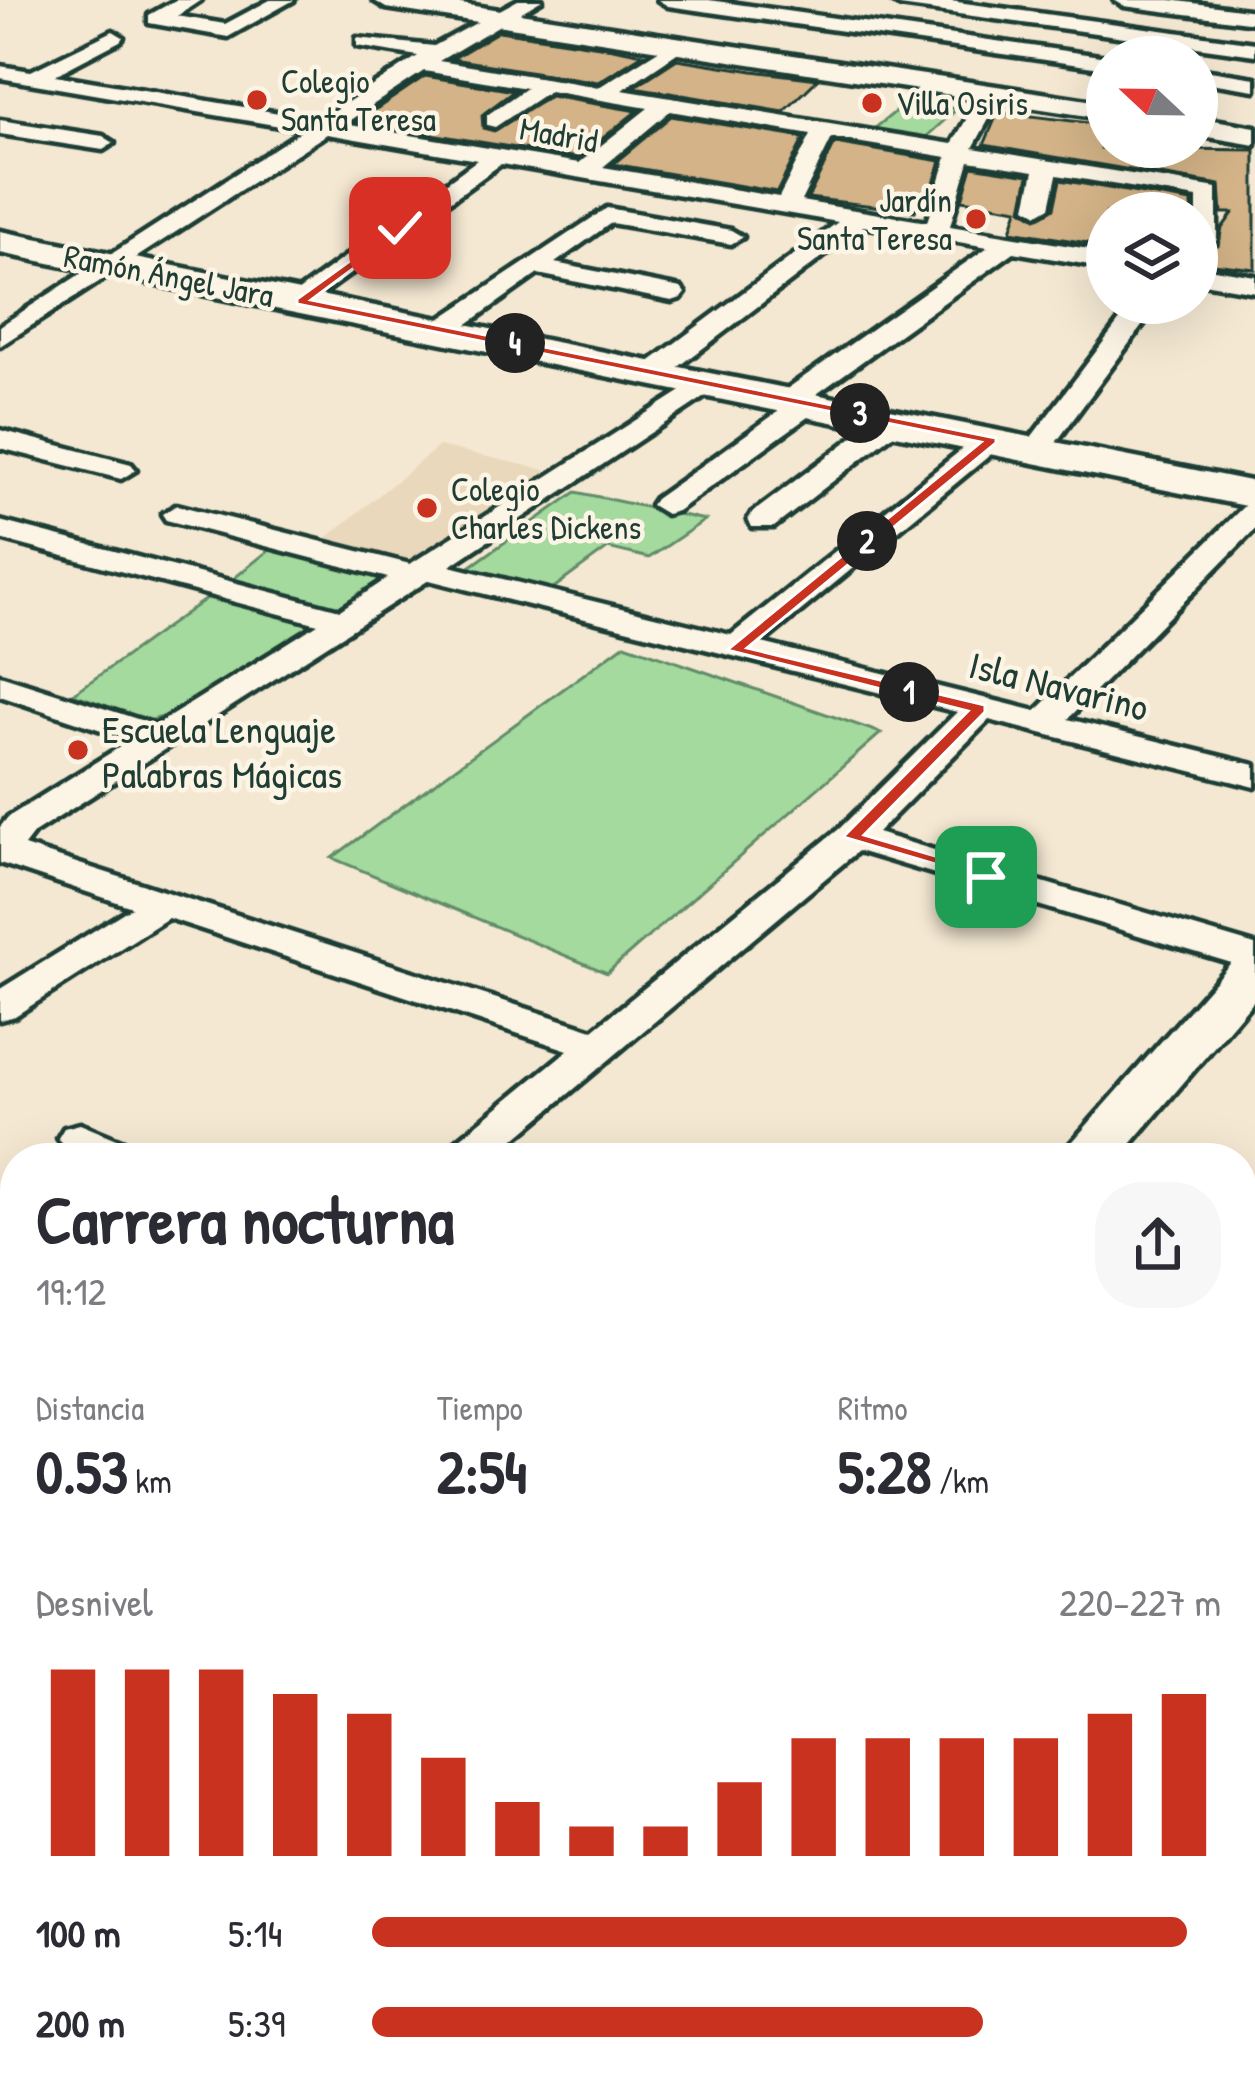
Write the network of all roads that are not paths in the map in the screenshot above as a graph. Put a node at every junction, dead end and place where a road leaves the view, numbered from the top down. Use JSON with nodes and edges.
{"nodes":[{"id":1,"x":191,"y":0,"type":"edge"},
{"id":2,"x":284,"y":0,"type":"edge"},
{"id":3,"x":386,"y":0,"type":"edge"},
{"id":4,"x":532,"y":0,"type":"edge"},
{"id":5,"x":668,"y":0,"type":"edge"},
{"id":6,"x":900,"y":0,"type":"edge"},
{"id":7,"x":1124,"y":0,"type":"edge"},
{"id":8,"x":1001,"y":6,"type":"edge"},
{"id":9,"x":154,"y":10,"type":"edge"},
{"id":10,"x":1255,"y":17,"type":"edge"},
{"id":11,"x":501,"y":19,"type":"junction"},
{"id":12,"x":112,"y":37,"type":"dead end"},
{"id":13,"x":957,"y":41,"type":"junction"},
{"id":14,"x":364,"y":42,"type":"dead end"},
{"id":15,"x":676,"y":45,"type":"junction"},
{"id":16,"x":1255,"y":49,"type":"edge"},
{"id":17,"x":429,"y":58,"type":"junction"},
{"id":18,"x":1086,"y":60,"type":"edge"},
{"id":19,"x":0,"y":72,"type":"edge"},
{"id":20,"x":1218,"y":78,"type":"edge"},
{"id":21,"x":905,"y":79,"type":"junction"},
{"id":22,"x":47,"y":80,"type":"junction"},
{"id":23,"x":545,"y":84,"type":"junction"},
{"id":24,"x":1255,"y":84,"type":"edge"},
{"id":25,"x":604,"y":92,"type":"junction"},
{"id":26,"x":993,"y":92,"type":"junction"},
{"id":27,"x":668,"y":103,"type":"junction"},
{"id":28,"x":1086,"y":108,"type":"edge"},
{"id":29,"x":0,"y":112,"type":"edge"},
{"id":30,"x":495,"y":120,"type":"dead end"},
{"id":31,"x":0,"y":127,"type":"edge"},
{"id":32,"x":323,"y":128,"type":"junction"},
{"id":33,"x":826,"y":129,"type":"junction"},
{"id":34,"x":1218,"y":130,"type":"edge"},
{"id":35,"x":1255,"y":136,"type":"edge"},
{"id":36,"x":103,"y":143,"type":"dead end"},
{"id":37,"x":960,"y":151,"type":"junction"},
{"id":38,"x":496,"y":157,"type":"junction"},
{"id":39,"x":1047,"y":166,"type":"junction"},
{"id":40,"x":583,"y":172,"type":"junction"},
{"id":41,"x":1203,"y":192,"type":"edge"},
{"id":42,"x":788,"y":206,"type":"junction"},
{"id":43,"x":1038,"y":207,"type":"dead end"},
{"id":44,"x":858,"y":218,"type":"junction"},
{"id":45,"x":936,"y":231,"type":"junction"},
{"id":46,"x":731,"y":237,"type":"dead end"},
{"id":47,"x":0,"y":242,"type":"edge"},
{"id":48,"x":1009,"y":244,"type":"junction"},
{"id":49,"x":1086,"y":257,"type":"edge"},
{"id":50,"x":116,"y":265,"type":"junction"},
{"id":51,"x":534,"y":266,"type":"junction"},
{"id":52,"x":1218,"y":278,"type":"edge"},
{"id":53,"x":1255,"y":284,"type":"edge"},
{"id":54,"x":672,"y":293,"type":"dead end"},
{"id":55,"x":302,"y":302,"type":"junction"},
{"id":56,"x":896,"y":315,"type":"junction"},
{"id":57,"x":940,"y":321,"type":"dead end"},
{"id":58,"x":1130,"y":324,"type":"edge"},
{"id":59,"x":443,"y":329,"type":"junction"},
{"id":60,"x":0,"y":338,"type":"edge"},
{"id":61,"x":654,"y":372,"type":"junction"},
{"id":62,"x":708,"y":382,"type":"junction"},
{"id":63,"x":800,"y":401,"type":"junction"},
{"id":64,"x":893,"y":420,"type":"junction"},
{"id":65,"x":0,"y":439,"type":"edge"},
{"id":66,"x":991,"y":440,"type":"junction"},
{"id":67,"x":1036,"y":449,"type":"junction"},
{"id":68,"x":121,"y":470,"type":"dead end"},
{"id":69,"x":1255,"y":495,"type":"edge"},
{"id":70,"x":666,"y":505,"type":"dead end"},
{"id":71,"x":1255,"y":512,"type":"edge"},
{"id":72,"x":177,"y":514,"type":"dead end"},
{"id":73,"x":764,"y":520,"type":"dead end"},
{"id":74,"x":0,"y":530,"type":"edge"},
{"id":75,"x":419,"y":572,"type":"junction"},
{"id":76,"x":345,"y":621,"type":"junction"},
{"id":77,"x":735,"y":650,"type":"junction"},
{"id":78,"x":0,"y":685,"type":"edge"},
{"id":79,"x":980,"y":709,"type":"junction"},
{"id":80,"x":1042,"y":724,"type":"junction"},
{"id":81,"x":160,"y":738,"type":"junction"},
{"id":82,"x":1255,"y":776,"type":"edge"},
{"id":83,"x":852,"y":837,"type":"junction"},
{"id":84,"x":162,"y":904,"type":"junction"},
{"id":85,"x":1255,"y":958,"type":"edge"},
{"id":86,"x":1255,"y":967,"type":"edge"},
{"id":87,"x":0,"y":1007,"type":"edge"},
{"id":88,"x":602,"y":1047,"type":"junction"},
{"id":89,"x":80,"y":1138,"type":"dead end"},
{"id":90,"x":90,"y":1143,"type":"edge"},
{"id":91,"x":483,"y":1143,"type":"edge"},
{"id":92,"x":1100,"y":1143,"type":"edge"}],
"edges":[{"from":1,"to":9,"type":"street"},
{"from":2,"to":9,"type":"street"},
{"from":3,"to":11,"type":"street"},
{"from":4,"to":11,"type":"street"},
{"from":5,"to":13,"type":"street"},
{"from":6,"to":8,"type":"street"},
{"from":7,"to":10,"type":"street"},
{"from":8,"to":13,"type":"street"},
{"from":8,"to":16,"type":"street"},
{"from":11,"to":15,"type":"street"},
{"from":11,"to":17,"type":"street"},
{"from":12,"to":22,"type":"street"},
{"from":13,"to":18,"type":"street"},
{"from":13,"to":21,"type":"street"},
{"from":14,"to":17,"type":"street"},
{"from":15,"to":21,"type":"street"},
{"from":15,"to":25,"type":"street"},
{"from":17,"to":23,"type":"street"},
{"from":17,"to":32,"type":"street"},
{"from":19,"to":22,"type":"street","name":"Madrid"},
{"from":20,"to":24,"type":"street"},
{"from":21,"to":26,"type":"street"},
{"from":22,"to":29,"type":"street"},
{"from":22,"to":32,"type":"street","name":"Madrid"},
{"from":23,"to":25,"type":"street"},
{"from":23,"to":30,"type":"street"},
{"from":25,"to":27,"type":"street"},
{"from":26,"to":28,"type":"street"},
{"from":26,"to":37,"type":"street"},
{"from":27,"to":33,"type":"street"},
{"from":27,"to":40,"type":"street"},
{"from":31,"to":36,"type":"street"},
{"from":32,"to":38,"type":"street","name":"Madrid"},
{"from":32,"to":50,"type":"street"},
{"from":33,"to":37,"type":"street"},
{"from":33,"to":42,"type":"street"},
{"from":34,"to":35,"type":"street"},
{"from":37,"to":39,"type":"street"},
{"from":37,"to":45,"type":"street"},
{"from":38,"to":40,"type":"street","name":"Madrid"},
{"from":38,"to":55,"type":"street"},
{"from":39,"to":41,"type":"street"},
{"from":39,"to":43,"type":"street"},
{"from":40,"to":42,"type":"street","name":"Madrid"},
{"from":42,"to":44,"type":"street","name":"Madrid"},
{"from":44,"to":45,"type":"street","name":"Madrid"},
{"from":44,"to":61,"type":"street"},
{"from":45,"to":48,"type":"street","name":"Madrid"},
{"from":46,"to":51,"type":"street"},
{"from":47,"to":50,"type":"main road","name":"Ramón Ángel Jara"},
{"from":48,"to":49,"type":"street","name":"Madrid"},
{"from":48,"to":56,"type":"street"},
{"from":50,"to":55,"type":"main road","name":"Ramón Ángel Jara"},
{"from":50,"to":60,"type":"street"},
{"from":51,"to":54,"type":"street"},
{"from":51,"to":59,"type":"street"},
{"from":52,"to":53,"type":"street"},
{"from":55,"to":59,"type":"main road","name":"Ramón Ángel Jara"},
{"from":56,"to":57,"type":"street"},
{"from":56,"to":63,"type":"street"},
{"from":58,"to":67,"type":"street"},
{"from":59,"to":61,"type":"main road","name":"Ramón Ángel Jara"},
{"from":61,"to":62,"type":"main road","name":"Ramón Ángel Jara"},
{"from":62,"to":63,"type":"main road","name":"Ramón Ángel Jara"},
{"from":62,"to":75,"type":"street"},
{"from":63,"to":64,"type":"main road","name":"Ramón Ángel Jara"},
{"from":63,"to":70,"type":"street"},
{"from":64,"to":66,"type":"main road","name":"Ramón Ángel Jara"},
{"from":64,"to":73,"type":"street"},
{"from":65,"to":68,"type":"street"},
{"from":66,"to":67,"type":"main road","name":"Ramón Ángel Jara"},
{"from":66,"to":77,"type":"street"},
{"from":67,"to":69,"type":"main road","name":"Ramón Ángel Jara"},
{"from":71,"to":80,"type":"street"},
{"from":72,"to":75,"type":"street","name":"Isla Navarino"},
{"from":74,"to":76,"type":"street"},
{"from":75,"to":76,"type":"street"},
{"from":75,"to":77,"type":"street","name":"Isla Navarino"},
{"from":76,"to":81,"type":"street"},
{"from":77,"to":79,"type":"street","name":"Isla Navarino"},
{"from":78,"to":81,"type":"street"},
{"from":79,"to":80,"type":"street","name":"Isla Navarino"},
{"from":79,"to":83,"type":"street"},
{"from":80,"to":82,"type":"street","name":"Isla Navarino"},
{"from":81,"to":84,"type":"street"},
{"from":83,"to":85,"type":"street"},
{"from":83,"to":88,"type":"street"},
{"from":84,"to":87,"type":"street"},
{"from":84,"to":88,"type":"street"},
{"from":86,"to":92,"type":"street"},
{"from":88,"to":91,"type":"street"},
{"from":89,"to":90,"type":"street"}]}
